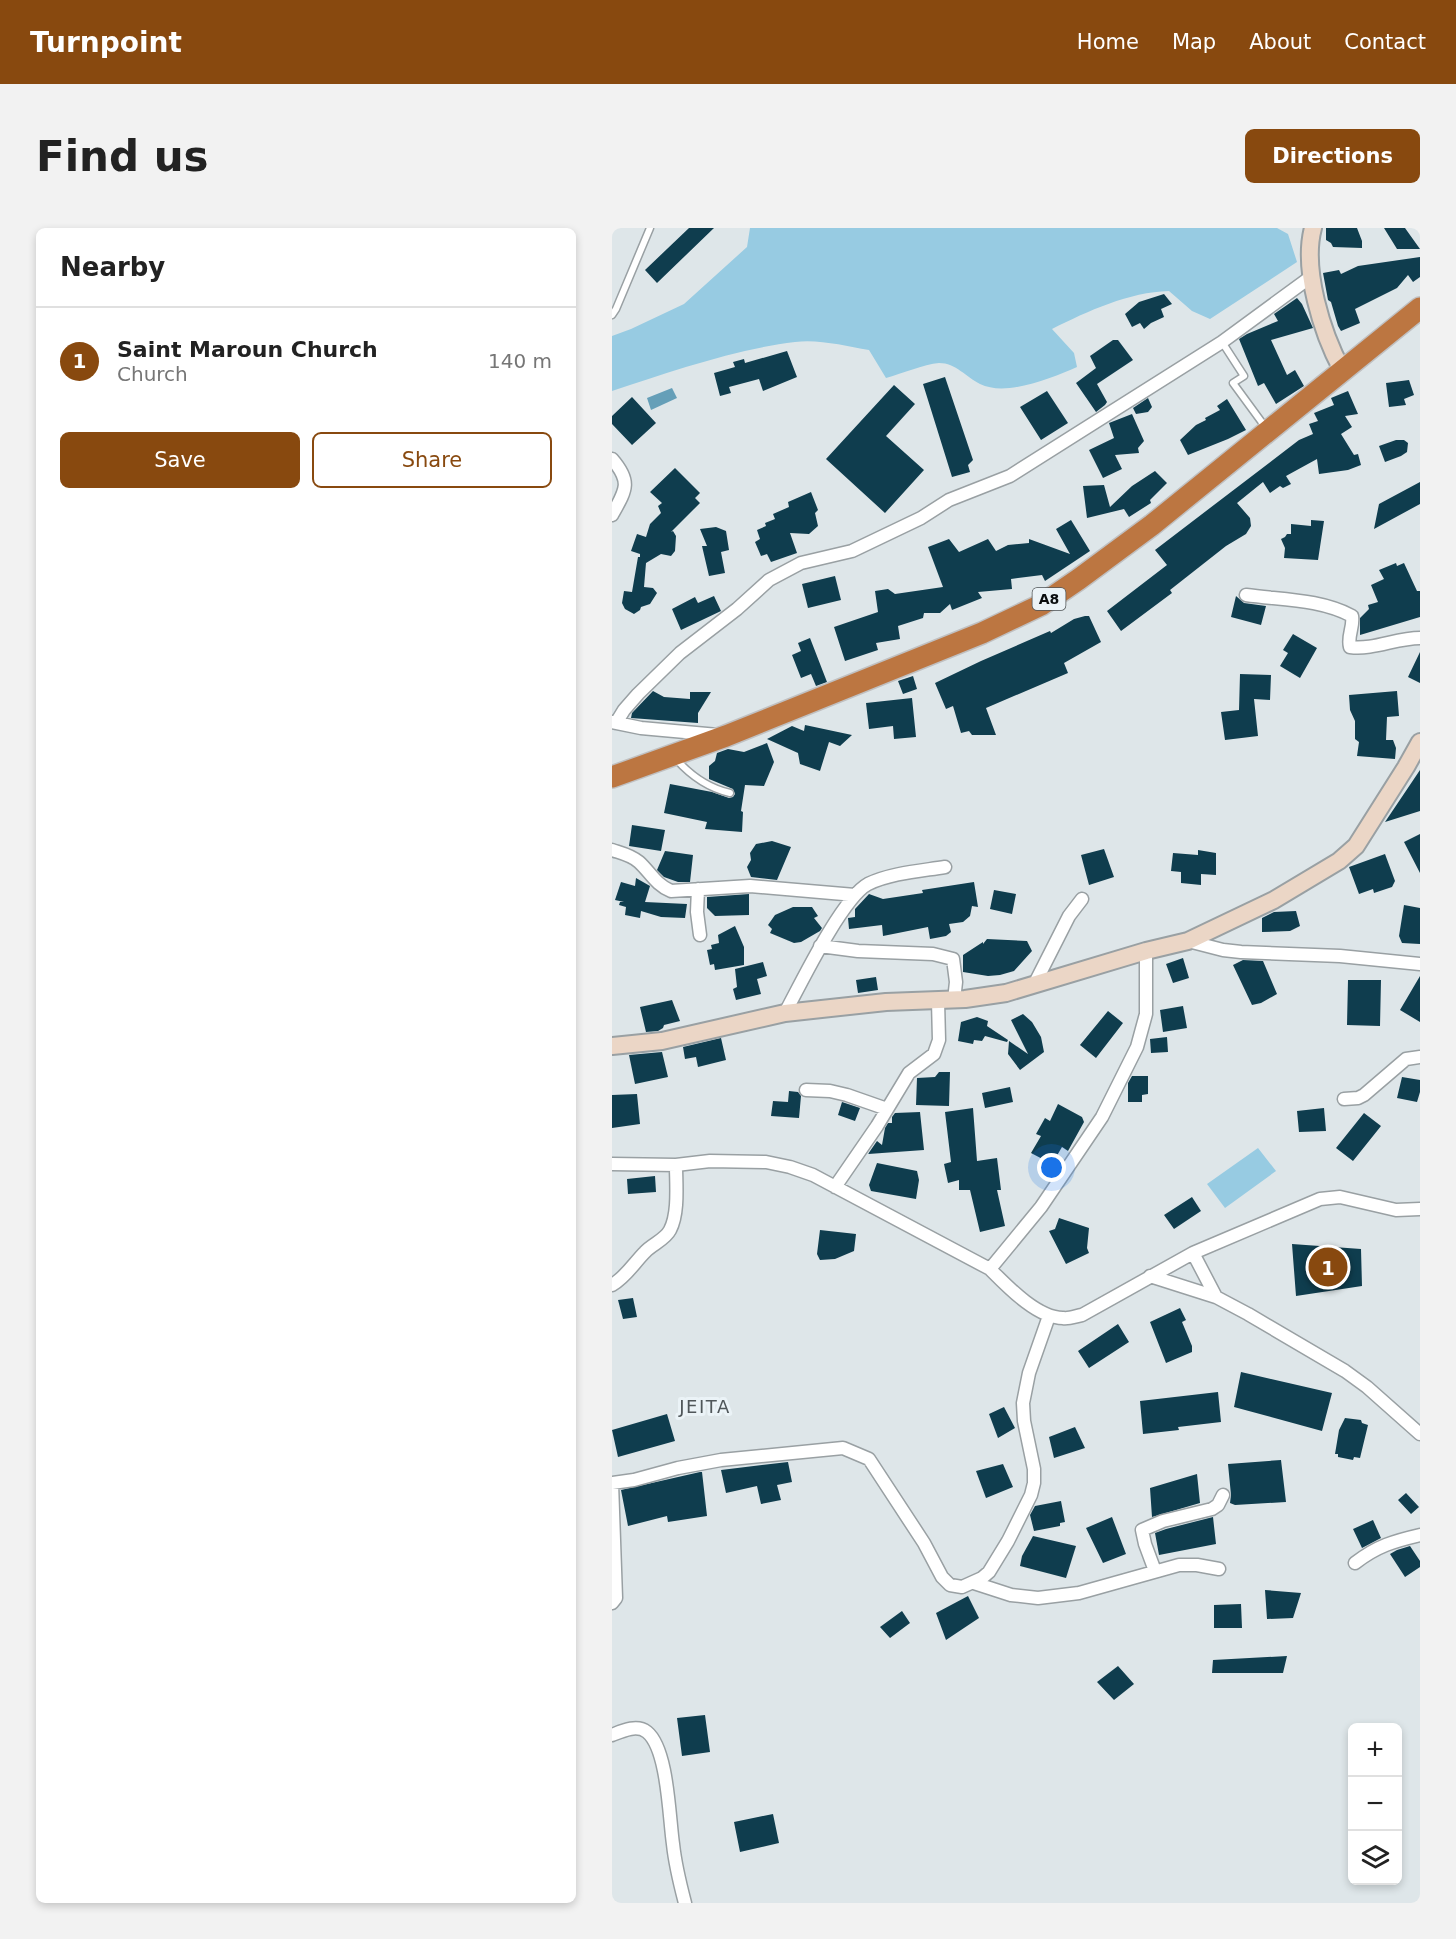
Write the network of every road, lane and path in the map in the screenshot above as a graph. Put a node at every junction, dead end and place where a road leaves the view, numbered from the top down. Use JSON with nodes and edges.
{"nodes":[{"id":1,"x":650,"y":228,"type":"edge"},
{"id":2,"x":1311,"y":228,"type":"edge"},
{"id":3,"x":1312,"y":276,"type":"junction"},
{"id":4,"x":1416,"y":314,"type":"edge"},
{"id":5,"x":612,"y":315,"type":"edge"},
{"id":6,"x":1222,"y":342,"type":"junction"},
{"id":7,"x":1342,"y":370,"type":"junction"},
{"id":8,"x":1268,"y":430,"type":"junction"},
{"id":9,"x":612,"y":459,"type":"edge"},
{"id":10,"x":612,"y":515,"type":"edge"},
{"id":11,"x":1246,"y":595,"type":"dead end"},
{"id":12,"x":1420,"y":638,"type":"edge"},
{"id":13,"x":614,"y":723,"type":"edge"},
{"id":14,"x":726,"y":736,"type":"junction"},
{"id":15,"x":1420,"y":741,"type":"edge"},
{"id":16,"x":673,"y":755,"type":"junction"},
{"id":17,"x":612,"y":777,"type":"edge"},
{"id":18,"x":730,"y":793,"type":"dead end"},
{"id":19,"x":612,"y":850,"type":"edge"},
{"id":20,"x":945,"y":867,"type":"dead end"},
{"id":21,"x":698,"y":889,"type":"junction"},
{"id":22,"x":855,"y":896,"type":"junction"},
{"id":23,"x":1082,"y":899,"type":"dead end"},
{"id":24,"x":700,"y":935,"type":"dead end"},
{"id":25,"x":1188,"y":941,"type":"junction"},
{"id":26,"x":820,"y":946,"type":"junction"},
{"id":27,"x":1146,"y":951,"type":"junction"},
{"id":28,"x":1420,"y":964,"type":"edge"},
{"id":29,"x":1034,"y":985,"type":"junction"},
{"id":30,"x":946,"y":1001,"type":"junction"},
{"id":31,"x":785,"y":1013,"type":"junction"},
{"id":32,"x":612,"y":1046,"type":"edge"},
{"id":33,"x":1420,"y":1057,"type":"edge"},
{"id":34,"x":806,"y":1090,"type":"dead end"},
{"id":35,"x":1344,"y":1098,"type":"dead end"},
{"id":36,"x":887,"y":1109,"type":"junction"},
{"id":37,"x":612,"y":1164,"type":"edge"},
{"id":38,"x":676,"y":1165,"type":"junction"},
{"id":39,"x":835,"y":1187,"type":"junction"},
{"id":40,"x":1420,"y":1209,"type":"edge"},
{"id":41,"x":1193,"y":1253,"type":"junction"},
{"id":42,"x":990,"y":1269,"type":"junction"},
{"id":43,"x":1150,"y":1276,"type":"junction"},
{"id":44,"x":612,"y":1285,"type":"edge"},
{"id":45,"x":1216,"y":1297,"type":"junction"},
{"id":46,"x":1048,"y":1316,"type":"junction"},
{"id":47,"x":1420,"y":1434,"type":"edge"},
{"id":48,"x":1223,"y":1495,"type":"dead end"},
{"id":49,"x":1420,"y":1534,"type":"edge"},
{"id":50,"x":1355,"y":1563,"type":"dead end"},
{"id":51,"x":1219,"y":1569,"type":"dead end"},
{"id":52,"x":1155,"y":1571,"type":"junction"},
{"id":53,"x":974,"y":1583,"type":"junction"},
{"id":54,"x":612,"y":1603,"type":"edge"},
{"id":55,"x":612,"y":1735,"type":"edge"},
{"id":56,"x":685,"y":1903,"type":"edge"}],
"edges":[{"from":1,"to":5,"type":"lane"},
{"from":2,"to":3,"type":"street"},
{"from":3,"to":6,"type":"street"},
{"from":3,"to":7,"type":"street"},
{"from":4,"to":7,"type":"highway","number":"A8"},
{"from":6,"to":8,"type":"lane"},
{"from":6,"to":13,"type":"street"},
{"from":7,"to":8,"type":"highway","number":"A8"},
{"from":8,"to":14,"type":"highway","number":"A8"},
{"from":9,"to":10,"type":"street"},
{"from":11,"to":12,"type":"street"},
{"from":13,"to":14,"type":"street"},
{"from":14,"to":16,"type":"highway","number":"A8"},
{"from":15,"to":25,"type":"street"},
{"from":16,"to":17,"type":"highway","number":"A8"},
{"from":16,"to":18,"type":"lane"},
{"from":19,"to":21,"type":"street"},
{"from":20,"to":22,"type":"street"},
{"from":21,"to":22,"type":"street"},
{"from":21,"to":24,"type":"street"},
{"from":22,"to":26,"type":"street"},
{"from":23,"to":29,"type":"street"},
{"from":25,"to":27,"type":"street"},
{"from":25,"to":28,"type":"street"},
{"from":26,"to":30,"type":"street"},
{"from":26,"to":31,"type":"street"},
{"from":27,"to":29,"type":"street"},
{"from":27,"to":42,"type":"street"},
{"from":29,"to":30,"type":"street"},
{"from":30,"to":31,"type":"street"},
{"from":30,"to":36,"type":"street"},
{"from":31,"to":32,"type":"street"},
{"from":33,"to":35,"type":"street"},
{"from":34,"to":36,"type":"street"},
{"from":36,"to":39,"type":"street"},
{"from":37,"to":38,"type":"street"},
{"from":38,"to":39,"type":"street"},
{"from":38,"to":44,"type":"street"},
{"from":39,"to":42,"type":"street"},
{"from":40,"to":41,"type":"street"},
{"from":41,"to":43,"type":"street"},
{"from":41,"to":45,"type":"street"},
{"from":42,"to":46,"type":"street"},
{"from":43,"to":45,"type":"street"},
{"from":43,"to":46,"type":"street"},
{"from":45,"to":47,"type":"street"},
{"from":46,"to":53,"type":"street"},
{"from":48,"to":52,"type":"street"},
{"from":49,"to":50,"type":"street"},
{"from":51,"to":52,"type":"street"},
{"from":52,"to":53,"type":"street"},
{"from":53,"to":54,"type":"street"},
{"from":55,"to":56,"type":"street"}]}
